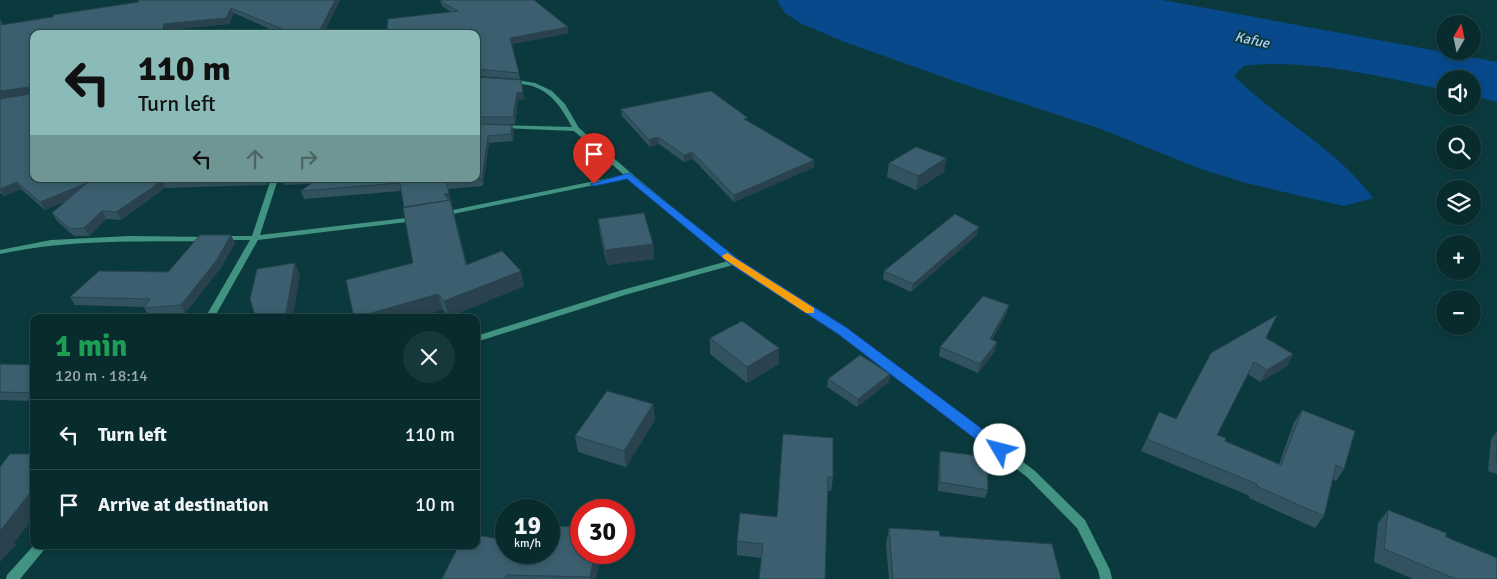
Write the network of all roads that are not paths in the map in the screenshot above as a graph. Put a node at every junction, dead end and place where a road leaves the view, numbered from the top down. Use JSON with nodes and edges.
{"nodes":[{"id":1,"x":504,"y":80,"type":"edge"},
{"id":2,"x":493,"y":127,"type":"edge"},
{"id":3,"x":576,"y":129,"type":"junction"},
{"id":4,"x":629,"y":176,"type":"junction"},
{"id":5,"x":273,"y":182,"type":"edge"},
{"id":6,"x":429,"y":216,"type":"edge"},
{"id":7,"x":419,"y":218,"type":"edge"},
{"id":8,"x":255,"y":238,"type":"junction"},
{"id":9,"x":0,"y":252,"type":"edge"},
{"id":10,"x":734,"y":262,"type":"junction"},
{"id":11,"x":211,"y":314,"type":"edge"},
{"id":12,"x":480,"y":338,"type":"edge"},
{"id":13,"x":38,"y":549,"type":"edge"},
{"id":14,"x":12,"y":579,"type":"edge"},
{"id":15,"x":1106,"y":579,"type":"edge"}],
"edges":[{"from":1,"to":3,"type":"street"},
{"from":2,"to":3,"type":"street"},
{"from":3,"to":4,"type":"street"},
{"from":4,"to":6,"type":"street"},
{"from":4,"to":10,"type":"street"},
{"from":5,"to":8,"type":"street"},
{"from":7,"to":8,"type":"street"},
{"from":8,"to":9,"type":"street"},
{"from":8,"to":11,"type":"street"},
{"from":10,"to":12,"type":"street"},
{"from":10,"to":15,"type":"street"},
{"from":13,"to":14,"type":"street"}]}
